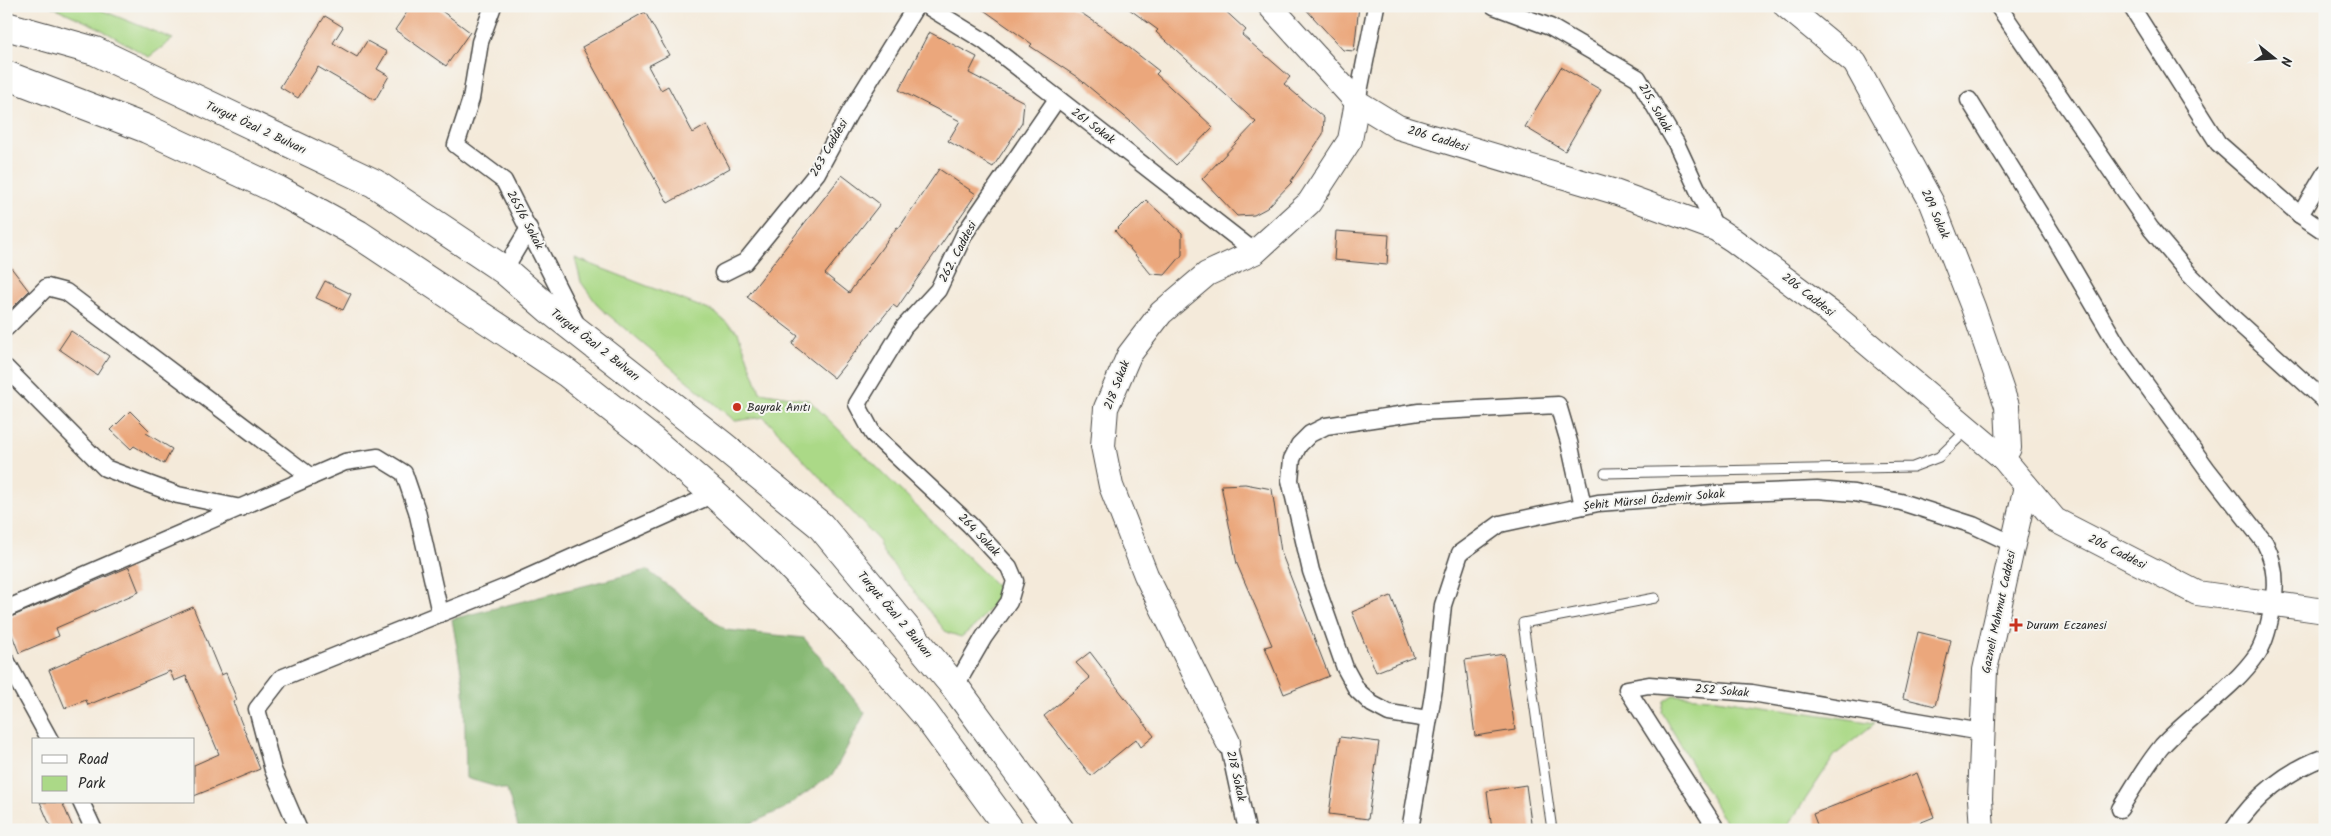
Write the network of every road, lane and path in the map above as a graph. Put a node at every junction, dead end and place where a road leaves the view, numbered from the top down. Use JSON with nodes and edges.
{"nodes":[{"id":1,"x":493,"y":6,"type":"edge"},
{"id":2,"x":916,"y":6,"type":"edge"},
{"id":3,"x":927,"y":6,"type":"edge"},
{"id":4,"x":1270,"y":6,"type":"edge"},
{"id":5,"x":1376,"y":6,"type":"edge"},
{"id":6,"x":1494,"y":6,"type":"edge"},
{"id":7,"x":1786,"y":6,"type":"edge"},
{"id":8,"x":1998,"y":6,"type":"edge"},
{"id":9,"x":2131,"y":6,"type":"edge"},
{"id":10,"x":6,"y":26,"type":"edge"},
{"id":11,"x":6,"y":75,"type":"edge"},
{"id":12,"x":1057,"y":99,"type":"junction"},
{"id":13,"x":1969,"y":100,"type":"dead end"},
{"id":14,"x":1357,"y":102,"type":"junction"},
{"id":15,"x":2325,"y":173,"type":"edge"},
{"id":16,"x":2300,"y":215,"type":"junction"},
{"id":17,"x":529,"y":228,"type":"junction"},
{"id":18,"x":1716,"y":229,"type":"junction"},
{"id":19,"x":2325,"y":232,"type":"edge"},
{"id":20,"x":1255,"y":252,"type":"junction"},
{"id":21,"x":504,"y":270,"type":"junction"},
{"id":22,"x":723,"y":273,"type":"dead end"},
{"id":23,"x":6,"y":328,"type":"edge"},
{"id":24,"x":583,"y":336,"type":"junction"},
{"id":25,"x":6,"y":368,"type":"edge"},
{"id":26,"x":2325,"y":401,"type":"edge"},
{"id":27,"x":857,"y":404,"type":"joint"},
{"id":28,"x":1968,"y":429,"type":"junction"},
{"id":29,"x":2003,"y":458,"type":"junction"},
{"id":30,"x":1605,"y":473,"type":"dead end"},
{"id":31,"x":311,"y":477,"type":"junction"},
{"id":32,"x":2026,"y":486,"type":"junction"},
{"id":33,"x":714,"y":494,"type":"junction"},
{"id":34,"x":1583,"y":506,"type":"junction"},
{"id":35,"x":241,"y":508,"type":"junction"},
{"id":36,"x":2013,"y":544,"type":"junction"},
{"id":37,"x":1655,"y":598,"type":"dead end"},
{"id":38,"x":2273,"y":603,"type":"junction"},
{"id":39,"x":6,"y":610,"type":"edge"},
{"id":40,"x":2325,"y":611,"type":"edge"},
{"id":41,"x":440,"y":614,"type":"junction"},
{"id":42,"x":6,"y":660,"type":"edge"},
{"id":43,"x":955,"y":687,"type":"junction"},
{"id":44,"x":1428,"y":719,"type":"junction"},
{"id":45,"x":1982,"y":732,"type":"junction"},
{"id":46,"x":49,"y":738,"type":"edge"},
{"id":47,"x":1228,"y":742,"type":"joint"},
{"id":48,"x":2325,"y":757,"type":"edge"},
{"id":49,"x":82,"y":804,"type":"edge"},
{"id":50,"x":2120,"y":810,"type":"dead end"},
{"id":51,"x":296,"y":829,"type":"edge"},
{"id":52,"x":1715,"y":829,"type":"edge"},
{"id":53,"x":94,"y":830,"type":"edge"},
{"id":54,"x":1010,"y":830,"type":"edge"},
{"id":55,"x":1060,"y":830,"type":"edge"},
{"id":56,"x":1247,"y":830,"type":"edge"},
{"id":57,"x":1410,"y":830,"type":"edge"},
{"id":58,"x":1552,"y":830,"type":"edge"},
{"id":59,"x":1982,"y":830,"type":"edge"},
{"id":60,"x":2233,"y":830,"type":"edge"}],
"edges":[{"from":1,"to":17,"type":"street","name":"265/6 Sokak"},
{"from":2,"to":22,"type":"street","name":"263 Caddesi"},
{"from":3,"to":12,"type":"street","name":"261 Sokak"},
{"from":4,"to":14,"type":"street","name":"206 Caddesi"},
{"from":5,"to":14,"type":"street"},
{"from":6,"to":18,"type":"street","name":"215. Sokak"},
{"from":7,"to":29,"type":"street","name":"209 Sokak"},
{"from":8,"to":26,"type":"street"},
{"from":9,"to":16,"type":"street"},
{"from":10,"to":21,"type":"highway","name":"Turgut Özal 2 Bulvarı"},
{"from":11,"to":33,"type":"highway"},
{"from":12,"to":20,"type":"street","name":"261 Sokak"},
{"from":12,"to":27,"type":"street","name":"262. Caddesi"},
{"from":13,"to":38,"type":"street"},
{"from":14,"to":18,"type":"street","name":"206 Caddesi"},
{"from":14,"to":20,"type":"street","name":"218 Sokak"},
{"from":15,"to":16,"type":"street"},
{"from":16,"to":19,"type":"street"},
{"from":17,"to":21,"type":"street"},
{"from":17,"to":24,"type":"street","name":"265/6 Sokak"},
{"from":18,"to":28,"type":"street","name":"206 Caddesi"},
{"from":20,"to":47,"type":"street","name":"218 Sokak"},
{"from":21,"to":24,"type":"highway","name":"Turgut Özal 2 Bulvarı"},
{"from":23,"to":31,"type":"street"},
{"from":24,"to":43,"type":"highway","name":"Turgut Özal 2 Bulvarı"},
{"from":25,"to":35,"type":"street"},
{"from":27,"to":43,"type":"street","name":"264 Sokak"},
{"from":28,"to":29,"type":"street","name":"206 Caddesi"},
{"from":28,"to":30,"type":"lane"},
{"from":29,"to":32,"type":"street","name":"206 Caddesi"},
{"from":31,"to":35,"type":"street"},
{"from":31,"to":41,"type":"street"},
{"from":32,"to":36,"type":"street","name":"Gazneli Mahmut Caddesi"},
{"from":32,"to":38,"type":"street","name":"206 Caddesi"},
{"from":33,"to":41,"type":"street"},
{"from":33,"to":54,"type":"highway"},
{"from":34,"to":36,"type":"street","name":"Şehit Mürsel Özdemir Sokak"},
{"from":34,"to":44,"type":"street","name":"Şehit Mürsel Özdemir Sokak"},
{"from":34,"to":44,"type":"street"},
{"from":35,"to":39,"type":"street"},
{"from":36,"to":45,"type":"street","name":"Gazneli Mahmut Caddesi"},
{"from":37,"to":58,"type":"lane"},
{"from":38,"to":40,"type":"street","name":"206 Caddesi"},
{"from":38,"to":50,"type":"street"},
{"from":41,"to":51,"type":"street"},
{"from":42,"to":46,"type":"street"},
{"from":43,"to":55,"type":"highway","name":"Turgut Özal 2 Bulvarı"},
{"from":44,"to":57,"type":"street","name":"Şehit Mürsel Özdemir Sokak"},
{"from":45,"to":52,"type":"street","name":"252 Sokak"},
{"from":45,"to":59,"type":"street","name":"Gazneli Mahmut Caddesi"},
{"from":47,"to":56,"type":"street","name":"218 Sokak"},
{"from":48,"to":60,"type":"street"},
{"from":49,"to":53,"type":"street"}]}
